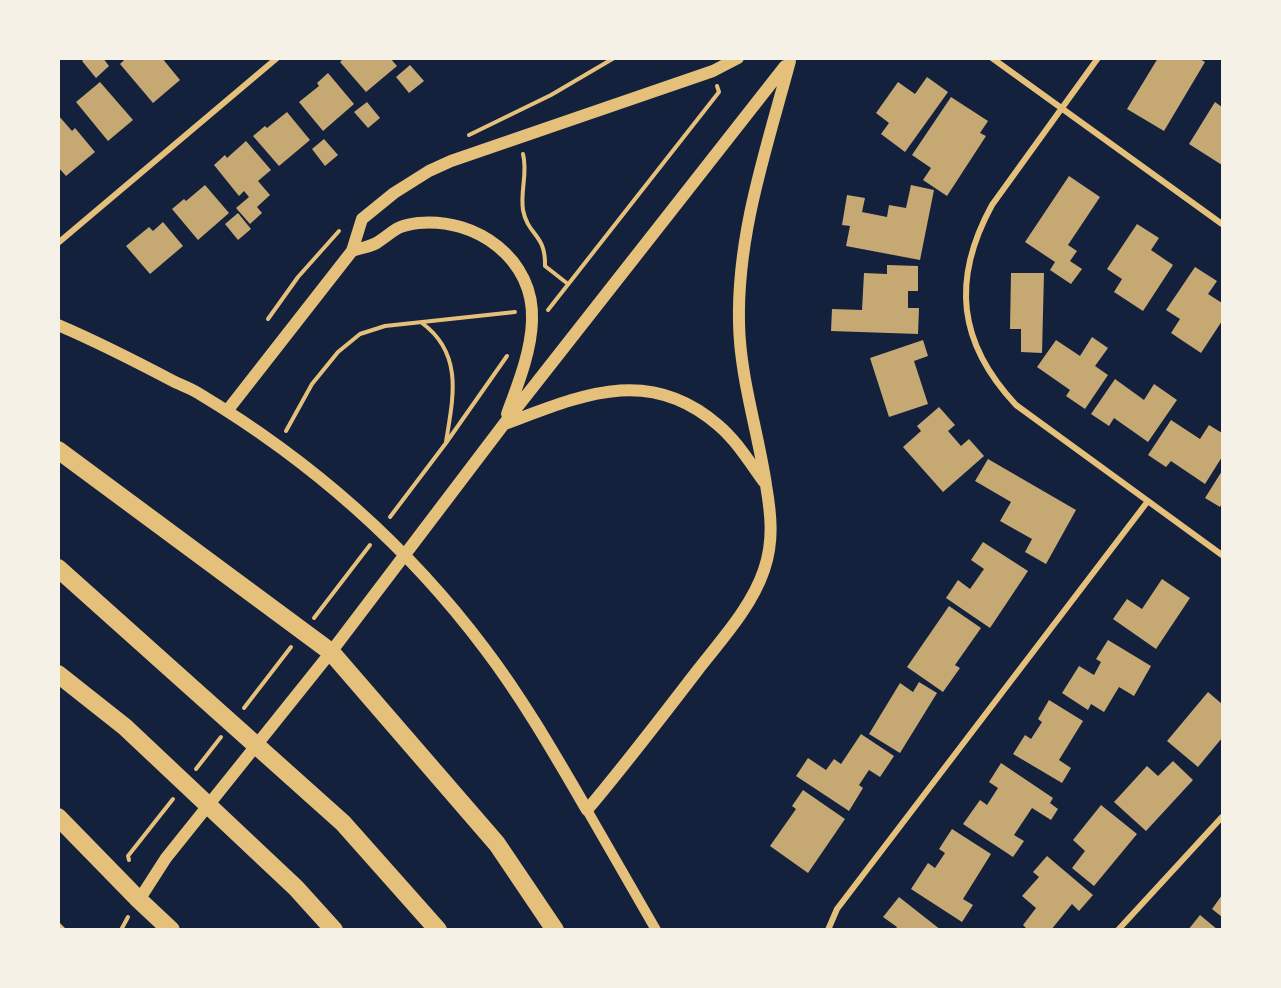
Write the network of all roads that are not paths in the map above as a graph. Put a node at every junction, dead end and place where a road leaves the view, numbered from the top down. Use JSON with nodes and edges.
{"nodes":[{"id":1,"x":277,"y":58,"type":"edge"},
{"id":2,"x":738,"y":58,"type":"edge"},
{"id":3,"x":992,"y":58,"type":"edge"},
{"id":4,"x":1098,"y":58,"type":"edge"},
{"id":5,"x":791,"y":60,"type":"edge"},
{"id":6,"x":1061,"y":109,"type":"junction"},
{"id":7,"x":1222,"y":224,"type":"edge"},
{"id":8,"x":58,"y":243,"type":"edge"},
{"id":9,"x":352,"y":251,"type":"junction"},
{"id":10,"x":58,"y":325,"type":"edge"},
{"id":11,"x":227,"y":411,"type":"junction"},
{"id":12,"x":504,"y":424,"type":"junction"},
{"id":13,"x":58,"y":450,"type":"edge"},
{"id":14,"x":766,"y":486,"type":"junction"},
{"id":15,"x":1148,"y":501,"type":"junction"},
{"id":16,"x":1222,"y":555,"type":"edge"},
{"id":17,"x":58,"y":568,"type":"edge"},
{"id":18,"x":331,"y":652,"type":"junction"},
{"id":19,"x":58,"y":674,"type":"edge"},
{"id":20,"x":587,"y":810,"type":"junction"},
{"id":21,"x":58,"y":817,"type":"edge"},
{"id":22,"x":1222,"y":817,"type":"edge"},
{"id":23,"x":139,"y":900,"type":"junction"},
{"id":24,"x":171,"y":930,"type":"edge"},
{"id":25,"x":334,"y":930,"type":"edge"},
{"id":26,"x":438,"y":930,"type":"edge"},
{"id":27,"x":555,"y":930,"type":"edge"},
{"id":28,"x":656,"y":930,"type":"edge"},
{"id":29,"x":828,"y":930,"type":"edge"},
{"id":30,"x":1118,"y":930,"type":"edge"}],
"edges":[{"from":1,"to":8,"type":"street"},
{"from":2,"to":9,"type":"main road"},
{"from":3,"to":6,"type":"street"},
{"from":4,"to":6,"type":"street"},
{"from":5,"to":12,"type":"main road"},
{"from":5,"to":14,"type":"main road"},
{"from":6,"to":7,"type":"street"},
{"from":6,"to":15,"type":"street"},
{"from":9,"to":11,"type":"main road"},
{"from":9,"to":12,"type":"main road"},
{"from":10,"to":11,"type":"main road"},
{"from":11,"to":20,"type":"main road"},
{"from":12,"to":14,"type":"main road"},
{"from":12,"to":18,"type":"main road"},
{"from":13,"to":18,"type":"highway"},
{"from":14,"to":20,"type":"main road"},
{"from":15,"to":16,"type":"street"},
{"from":15,"to":29,"type":"street"},
{"from":17,"to":26,"type":"highway"},
{"from":18,"to":23,"type":"main road"},
{"from":18,"to":27,"type":"highway"},
{"from":19,"to":25,"type":"highway"},
{"from":20,"to":28,"type":"street"},
{"from":21,"to":23,"type":"highway"},
{"from":22,"to":30,"type":"street"},
{"from":23,"to":24,"type":"highway"}]}
